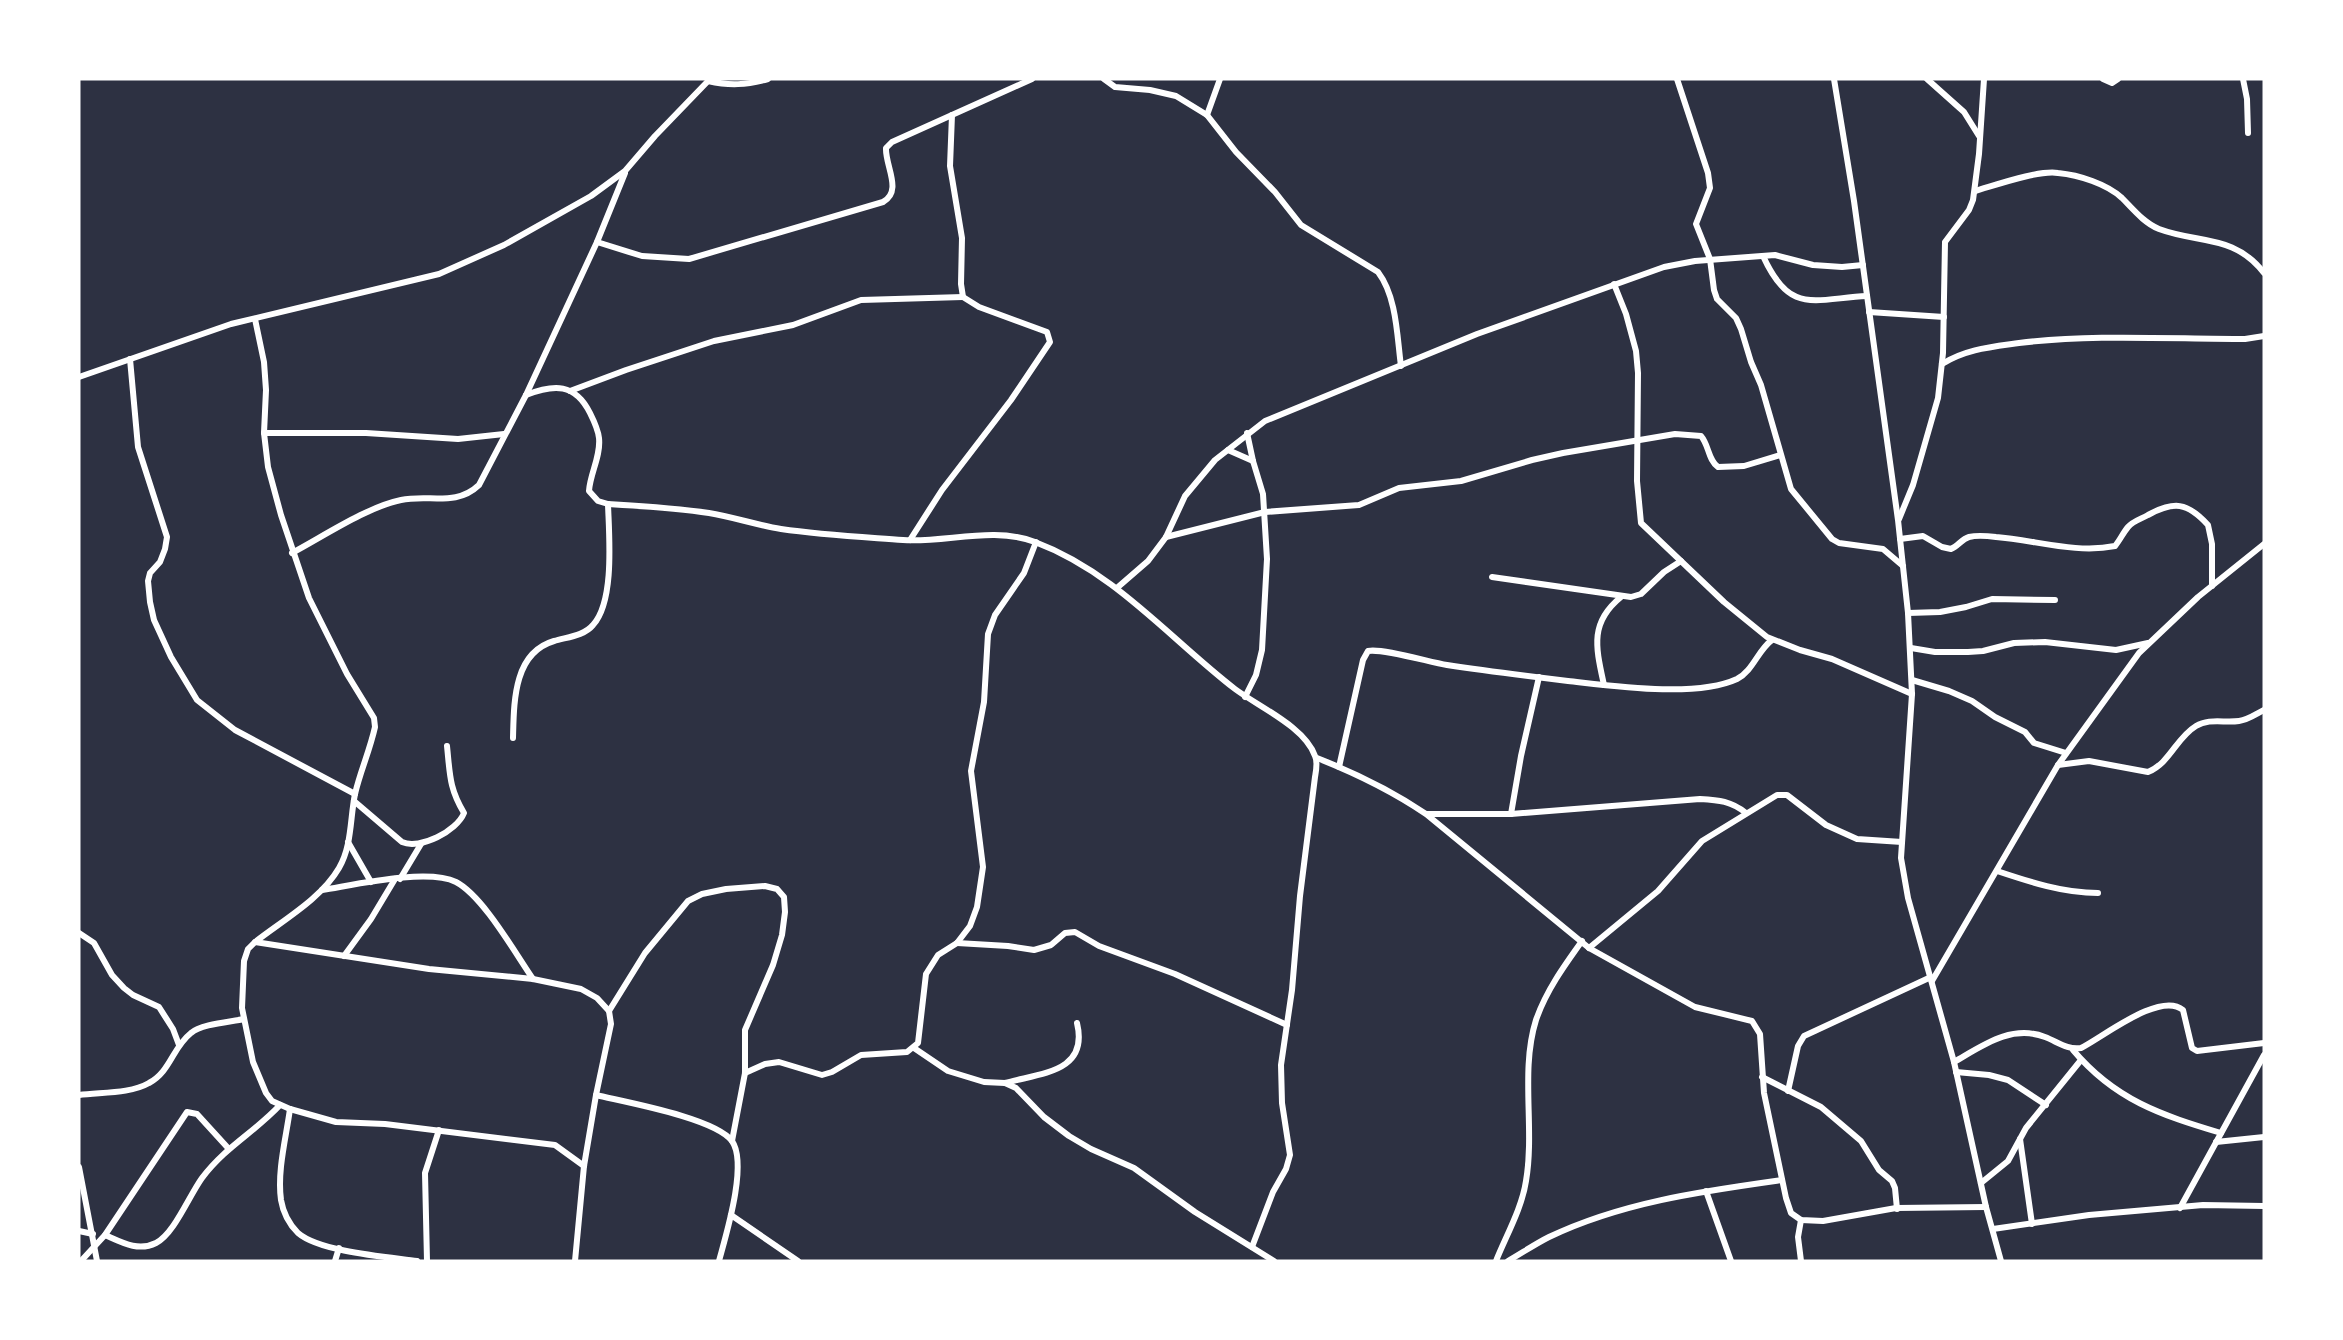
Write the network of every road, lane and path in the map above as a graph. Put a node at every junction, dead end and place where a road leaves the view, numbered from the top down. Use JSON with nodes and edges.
{"nodes":[{"id":1,"x":768,"y":79,"type":"edge"},
{"id":2,"x":1032,"y":79,"type":"edge"},
{"id":3,"x":1104,"y":79,"type":"edge"},
{"id":4,"x":1220,"y":79,"type":"edge"},
{"id":5,"x":1677,"y":79,"type":"edge"},
{"id":6,"x":1834,"y":79,"type":"edge"},
{"id":7,"x":1927,"y":79,"type":"edge"},
{"id":8,"x":1984,"y":79,"type":"edge"},
{"id":9,"x":2104,"y":79,"type":"edge"},
{"id":10,"x":2118,"y":79,"type":"edge"},
{"id":11,"x":2243,"y":79,"type":"edge"},
{"id":12,"x":709,"y":80,"type":"edge"},
{"id":13,"x":953,"y":115,"type":"junction"},
{"id":14,"x":1207,"y":115,"type":"junction"},
{"id":15,"x":2248,"y":133,"type":"dead end"},
{"id":16,"x":1980,"y":138,"type":"junction"},
{"id":17,"x":625,"y":171,"type":"junction"},
{"id":18,"x":1975,"y":191,"type":"junction"},
{"id":19,"x":597,"y":242,"type":"junction"},
{"id":20,"x":1763,"y":256,"type":"junction"},
{"id":21,"x":1710,"y":259,"type":"junction"},
{"id":22,"x":1863,"y":265,"type":"junction"},
{"id":23,"x":2264,"y":273,"type":"edge"},
{"id":24,"x":1614,"y":284,"type":"junction"},
{"id":25,"x":1867,"y":296,"type":"junction"},
{"id":26,"x":963,"y":297,"type":"junction"},
{"id":27,"x":1869,"y":312,"type":"junction"},
{"id":28,"x":1944,"y":317,"type":"junction"},
{"id":29,"x":255,"y":319,"type":"junction"},
{"id":30,"x":2264,"y":336,"type":"edge"},
{"id":31,"x":130,"y":359,"type":"junction"},
{"id":32,"x":1942,"y":364,"type":"junction"},
{"id":33,"x":1401,"y":366,"type":"junction"},
{"id":34,"x":79,"y":377,"type":"edge"},
{"id":35,"x":570,"y":391,"type":"junction"},
{"id":36,"x":526,"y":394,"type":"junction"},
{"id":37,"x":264,"y":433,"type":"junction"},
{"id":38,"x":1247,"y":433,"type":"junction"},
{"id":39,"x":505,"y":434,"type":"junction"},
{"id":40,"x":1638,"y":441,"type":"junction"},
{"id":41,"x":1228,"y":450,"type":"junction"},
{"id":42,"x":1780,"y":456,"type":"junction"},
{"id":43,"x":1253,"y":461,"type":"junction"},
{"id":44,"x":608,"y":504,"type":"junction"},
{"id":45,"x":1265,"y":512,"type":"junction"},
{"id":46,"x":1898,"y":520,"type":"junction"},
{"id":47,"x":1167,"y":537,"type":"junction"},
{"id":48,"x":1900,"y":538,"type":"junction"},
{"id":49,"x":910,"y":540,"type":"junction"},
{"id":50,"x":1036,"y":542,"type":"junction"},
{"id":51,"x":2264,"y":544,"type":"edge"},
{"id":52,"x":292,"y":553,"type":"junction"},
{"id":53,"x":1681,"y":561,"type":"junction"},
{"id":54,"x":1903,"y":566,"type":"junction"},
{"id":55,"x":1492,"y":577,"type":"dead end"},
{"id":56,"x":2212,"y":586,"type":"junction"},
{"id":57,"x":1118,"y":587,"type":"junction"},
{"id":58,"x":1622,"y":597,"type":"junction"},
{"id":59,"x":2055,"y":600,"type":"dead end"},
{"id":60,"x":1908,"y":613,"type":"junction"},
{"id":61,"x":1772,"y":640,"type":"junction"},
{"id":62,"x":2150,"y":643,"type":"junction"},
{"id":63,"x":1911,"y":648,"type":"junction"},
{"id":64,"x":1539,"y":677,"type":"junction"},
{"id":65,"x":1912,"y":680,"type":"junction"},
{"id":66,"x":1604,"y":685,"type":"junction"},
{"id":67,"x":1912,"y":694,"type":"junction"},
{"id":68,"x":1245,"y":697,"type":"junction"},
{"id":69,"x":2264,"y":710,"type":"edge"},
{"id":70,"x":513,"y":738,"type":"dead end"},
{"id":71,"x":447,"y":746,"type":"dead end"},
{"id":72,"x":2066,"y":753,"type":"junction"},
{"id":73,"x":1317,"y":758,"type":"junction"},
{"id":74,"x":2058,"y":765,"type":"junction"},
{"id":75,"x":1339,"y":767,"type":"junction"},
{"id":76,"x":355,"y":798,"type":"junction"},
{"id":77,"x":1426,"y":814,"type":"junction"},
{"id":78,"x":1511,"y":814,"type":"junction"},
{"id":79,"x":1746,"y":814,"type":"junction"},
{"id":80,"x":348,"y":842,"type":"junction"},
{"id":81,"x":1902,"y":842,"type":"junction"},
{"id":82,"x":422,"y":844,"type":"junction"},
{"id":83,"x":1997,"y":871,"type":"junction"},
{"id":84,"x":398,"y":879,"type":"junction"},
{"id":85,"x":371,"y":882,"type":"junction"},
{"id":86,"x":319,"y":891,"type":"junction"},
{"id":87,"x":2098,"y":893,"type":"dead end"},
{"id":88,"x":79,"y":933,"type":"edge"},
{"id":89,"x":1582,"y":941,"type":"junction"},
{"id":90,"x":255,"y":942,"type":"junction"},
{"id":91,"x":957,"y":943,"type":"junction"},
{"id":92,"x":1589,"y":948,"type":"junction"},
{"id":93,"x":344,"y":956,"type":"junction"},
{"id":94,"x":533,"y":979,"type":"junction"},
{"id":95,"x":1931,"y":979,"type":"junction"},
{"id":96,"x":609,"y":1011,"type":"junction"},
{"id":97,"x":244,"y":1019,"type":"junction"},
{"id":98,"x":1077,"y":1023,"type":"dead end"},
{"id":99,"x":1287,"y":1025,"type":"junction"},
{"id":100,"x":2264,"y":1043,"type":"edge"},
{"id":101,"x":179,"y":1045,"type":"junction"},
{"id":102,"x":914,"y":1048,"type":"junction"},
{"id":103,"x":2073,"y":1049,"type":"junction"},
{"id":104,"x":2264,"y":1055,"type":"edge"},
{"id":105,"x":2081,"y":1060,"type":"junction"},
{"id":106,"x":1954,"y":1062,"type":"junction"},
{"id":107,"x":1956,"y":1072,"type":"junction"},
{"id":108,"x":745,"y":1073,"type":"junction"},
{"id":109,"x":1762,"y":1077,"type":"junction"},
{"id":110,"x":1006,"y":1083,"type":"junction"},
{"id":111,"x":1788,"y":1091,"type":"junction"},
{"id":112,"x":79,"y":1095,"type":"edge"},
{"id":113,"x":596,"y":1095,"type":"junction"},
{"id":114,"x":280,"y":1105,"type":"junction"},
{"id":115,"x":2046,"y":1105,"type":"junction"},
{"id":116,"x":290,"y":1109,"type":"junction"},
{"id":117,"x":439,"y":1130,"type":"junction"},
{"id":118,"x":2221,"y":1133,"type":"junction"},
{"id":119,"x":2264,"y":1137,"type":"edge"},
{"id":120,"x":2020,"y":1138,"type":"junction"},
{"id":121,"x":732,"y":1141,"type":"junction"},
{"id":122,"x":2216,"y":1142,"type":"junction"},
{"id":123,"x":229,"y":1148,"type":"junction"},
{"id":124,"x":584,"y":1166,"type":"junction"},
{"id":125,"x":79,"y":1167,"type":"edge"},
{"id":126,"x":1782,"y":1180,"type":"junction"},
{"id":127,"x":1981,"y":1183,"type":"junction"},
{"id":128,"x":1706,"y":1191,"type":"junction"},
{"id":129,"x":2264,"y":1206,"type":"edge"},
{"id":130,"x":1986,"y":1207,"type":"junction"},
{"id":131,"x":2180,"y":1208,"type":"junction"},
{"id":132,"x":1897,"y":1209,"type":"junction"},
{"id":133,"x":731,"y":1215,"type":"junction"},
{"id":134,"x":1801,"y":1220,"type":"junction"},
{"id":135,"x":2032,"y":1224,"type":"junction"},
{"id":136,"x":1993,"y":1229,"type":"junction"},
{"id":137,"x":79,"y":1231,"type":"edge"},
{"id":138,"x":93,"y":1234,"type":"junction"},
{"id":139,"x":105,"y":1235,"type":"junction"},
{"id":140,"x":95,"y":1246,"type":"junction"},
{"id":141,"x":1252,"y":1247,"type":"junction"},
{"id":142,"x":338,"y":1248,"type":"junction"},
{"id":143,"x":1261,"y":1254,"type":"junction"},
{"id":144,"x":80,"y":1261,"type":"edge"},
{"id":145,"x":97,"y":1261,"type":"edge"},
{"id":146,"x":335,"y":1261,"type":"edge"},
{"id":147,"x":417,"y":1261,"type":"edge"},
{"id":148,"x":428,"y":1261,"type":"edge"},
{"id":149,"x":575,"y":1261,"type":"edge"},
{"id":150,"x":719,"y":1261,"type":"edge"},
{"id":151,"x":798,"y":1261,"type":"edge"},
{"id":152,"x":1255,"y":1261,"type":"edge"},
{"id":153,"x":1274,"y":1261,"type":"edge"},
{"id":154,"x":1496,"y":1261,"type":"edge"},
{"id":155,"x":1508,"y":1261,"type":"edge"},
{"id":156,"x":1731,"y":1261,"type":"edge"},
{"id":157,"x":1801,"y":1261,"type":"edge"},
{"id":158,"x":2001,"y":1261,"type":"edge"}],
"edges":[{"from":1,"to":12,"type":"street"},
{"from":2,"to":13,"type":"street"},
{"from":3,"to":14,"type":"street"},
{"from":4,"to":14,"type":"street"},
{"from":5,"to":21,"type":"street"},
{"from":6,"to":22,"type":"street"},
{"from":7,"to":16,"type":"street"},
{"from":8,"to":16,"type":"street"},
{"from":9,"to":10,"type":"street"},
{"from":11,"to":15,"type":"street"},
{"from":12,"to":17,"type":"street"},
{"from":13,"to":19,"type":"street"},
{"from":13,"to":26,"type":"street"},
{"from":14,"to":33,"type":"street"},
{"from":16,"to":18,"type":"street"},
{"from":17,"to":19,"type":"street"},
{"from":17,"to":29,"type":"street"},
{"from":18,"to":23,"type":"street"},
{"from":18,"to":28,"type":"street"},
{"from":19,"to":36,"type":"street"},
{"from":20,"to":21,"type":"street"},
{"from":20,"to":22,"type":"street"},
{"from":20,"to":25,"type":"street"},
{"from":21,"to":24,"type":"street"},
{"from":21,"to":42,"type":"street"},
{"from":22,"to":25,"type":"street"},
{"from":24,"to":33,"type":"street"},
{"from":24,"to":40,"type":"street"},
{"from":25,"to":27,"type":"street"},
{"from":26,"to":35,"type":"street"},
{"from":26,"to":49,"type":"street"},
{"from":27,"to":28,"type":"street"},
{"from":27,"to":46,"type":"street"},
{"from":28,"to":32,"type":"street"},
{"from":29,"to":31,"type":"street"},
{"from":29,"to":37,"type":"street"},
{"from":30,"to":32,"type":"street"},
{"from":31,"to":34,"type":"street"},
{"from":31,"to":76,"type":"street"},
{"from":32,"to":46,"type":"street"},
{"from":33,"to":38,"type":"street"},
{"from":35,"to":36,"type":"street"},
{"from":35,"to":44,"type":"street"},
{"from":36,"to":39,"type":"street"},
{"from":37,"to":39,"type":"street"},
{"from":37,"to":52,"type":"street"},
{"from":38,"to":41,"type":"street"},
{"from":38,"to":43,"type":"street"},
{"from":39,"to":52,"type":"street"},
{"from":40,"to":42,"type":"street"},
{"from":40,"to":45,"type":"street"},
{"from":40,"to":53,"type":"street"},
{"from":41,"to":43,"type":"street"},
{"from":41,"to":47,"type":"street"},
{"from":42,"to":54,"type":"street"},
{"from":43,"to":45,"type":"street"},
{"from":44,"to":49,"type":"street"},
{"from":44,"to":70,"type":"street"},
{"from":45,"to":47,"type":"street"},
{"from":45,"to":68,"type":"street"},
{"from":46,"to":48,"type":"street"},
{"from":47,"to":57,"type":"street"},
{"from":48,"to":54,"type":"street"},
{"from":48,"to":56,"type":"street"},
{"from":49,"to":50,"type":"street"},
{"from":50,"to":57,"type":"street"},
{"from":50,"to":91,"type":"street"},
{"from":51,"to":56,"type":"street"},
{"from":52,"to":76,"type":"street"},
{"from":53,"to":58,"type":"street"},
{"from":53,"to":61,"type":"street"},
{"from":54,"to":60,"type":"street"},
{"from":55,"to":58,"type":"street"},
{"from":56,"to":62,"type":"street"},
{"from":57,"to":68,"type":"street"},
{"from":58,"to":66,"type":"street"},
{"from":59,"to":60,"type":"street"},
{"from":60,"to":63,"type":"street"},
{"from":61,"to":66,"type":"street"},
{"from":61,"to":67,"type":"street"},
{"from":62,"to":63,"type":"street"},
{"from":62,"to":72,"type":"street"},
{"from":63,"to":65,"type":"street"},
{"from":64,"to":66,"type":"street"},
{"from":64,"to":75,"type":"street"},
{"from":64,"to":78,"type":"street"},
{"from":65,"to":67,"type":"street"},
{"from":65,"to":72,"type":"street"},
{"from":67,"to":81,"type":"street"},
{"from":68,"to":73,"type":"street"},
{"from":69,"to":74,"type":"street"},
{"from":71,"to":82,"type":"street"},
{"from":72,"to":74,"type":"street"},
{"from":73,"to":75,"type":"street"},
{"from":73,"to":99,"type":"street"},
{"from":74,"to":83,"type":"street"},
{"from":75,"to":77,"type":"street"},
{"from":76,"to":80,"type":"street"},
{"from":76,"to":82,"type":"street"},
{"from":77,"to":78,"type":"street"},
{"from":77,"to":89,"type":"street"},
{"from":78,"to":79,"type":"street"},
{"from":79,"to":81,"type":"street"},
{"from":79,"to":92,"type":"street"},
{"from":80,"to":85,"type":"street"},
{"from":80,"to":86,"type":"street"},
{"from":81,"to":95,"type":"street"},
{"from":82,"to":84,"type":"street"},
{"from":83,"to":87,"type":"street"},
{"from":83,"to":95,"type":"street"},
{"from":84,"to":85,"type":"street"},
{"from":84,"to":93,"type":"street"},
{"from":84,"to":94,"type":"street"},
{"from":85,"to":86,"type":"street"},
{"from":86,"to":90,"type":"street"},
{"from":88,"to":101,"type":"street"},
{"from":89,"to":92,"type":"street"},
{"from":89,"to":154,"type":"street"},
{"from":90,"to":93,"type":"street"},
{"from":90,"to":97,"type":"street"},
{"from":91,"to":99,"type":"street"},
{"from":91,"to":102,"type":"street"},
{"from":92,"to":109,"type":"street"},
{"from":93,"to":94,"type":"street"},
{"from":94,"to":96,"type":"street"},
{"from":95,"to":106,"type":"street"},
{"from":95,"to":111,"type":"street"},
{"from":96,"to":108,"type":"street"},
{"from":96,"to":113,"type":"street"},
{"from":97,"to":101,"type":"street"},
{"from":97,"to":114,"type":"street"},
{"from":98,"to":110,"type":"street"},
{"from":99,"to":141,"type":"street"},
{"from":100,"to":103,"type":"street"},
{"from":101,"to":112,"type":"street"},
{"from":102,"to":108,"type":"street"},
{"from":102,"to":110,"type":"street"},
{"from":103,"to":105,"type":"street"},
{"from":103,"to":106,"type":"street"},
{"from":104,"to":118,"type":"street"},
{"from":105,"to":115,"type":"street"},
{"from":105,"to":118,"type":"street"},
{"from":106,"to":107,"type":"street"},
{"from":107,"to":115,"type":"street"},
{"from":107,"to":127,"type":"street"},
{"from":108,"to":121,"type":"street"},
{"from":109,"to":111,"type":"street"},
{"from":109,"to":126,"type":"street"},
{"from":110,"to":141,"type":"street"},
{"from":111,"to":132,"type":"street"},
{"from":113,"to":121,"type":"street"},
{"from":113,"to":124,"type":"street"},
{"from":114,"to":116,"type":"street"},
{"from":114,"to":123,"type":"street"},
{"from":115,"to":120,"type":"street"},
{"from":116,"to":117,"type":"street"},
{"from":116,"to":142,"type":"street"},
{"from":117,"to":124,"type":"street"},
{"from":117,"to":148,"type":"street"},
{"from":118,"to":122,"type":"street"},
{"from":119,"to":122,"type":"street"},
{"from":120,"to":127,"type":"street"},
{"from":120,"to":135,"type":"street"},
{"from":121,"to":133,"type":"street"},
{"from":122,"to":131,"type":"street"},
{"from":123,"to":139,"type":"street"},
{"from":123,"to":139,"type":"street"},
{"from":124,"to":149,"type":"street"},
{"from":125,"to":138,"type":"street"},
{"from":126,"to":128,"type":"street"},
{"from":126,"to":134,"type":"street"},
{"from":127,"to":130,"type":"street"},
{"from":128,"to":155,"type":"street"},
{"from":128,"to":156,"type":"street"},
{"from":129,"to":131,"type":"street"},
{"from":130,"to":132,"type":"street"},
{"from":130,"to":136,"type":"street"},
{"from":131,"to":135,"type":"street"},
{"from":132,"to":134,"type":"street"},
{"from":133,"to":150,"type":"street"},
{"from":133,"to":151,"type":"street"},
{"from":134,"to":157,"type":"street"},
{"from":135,"to":136,"type":"street"},
{"from":136,"to":158,"type":"street"},
{"from":137,"to":138,"type":"street"},
{"from":138,"to":140,"type":"street"},
{"from":139,"to":140,"type":"street"},
{"from":140,"to":144,"type":"street"},
{"from":140,"to":145,"type":"street"},
{"from":141,"to":143,"type":"street"},
{"from":142,"to":146,"type":"street"},
{"from":142,"to":147,"type":"street"},
{"from":143,"to":152,"type":"street"},
{"from":143,"to":153,"type":"street"}]}
